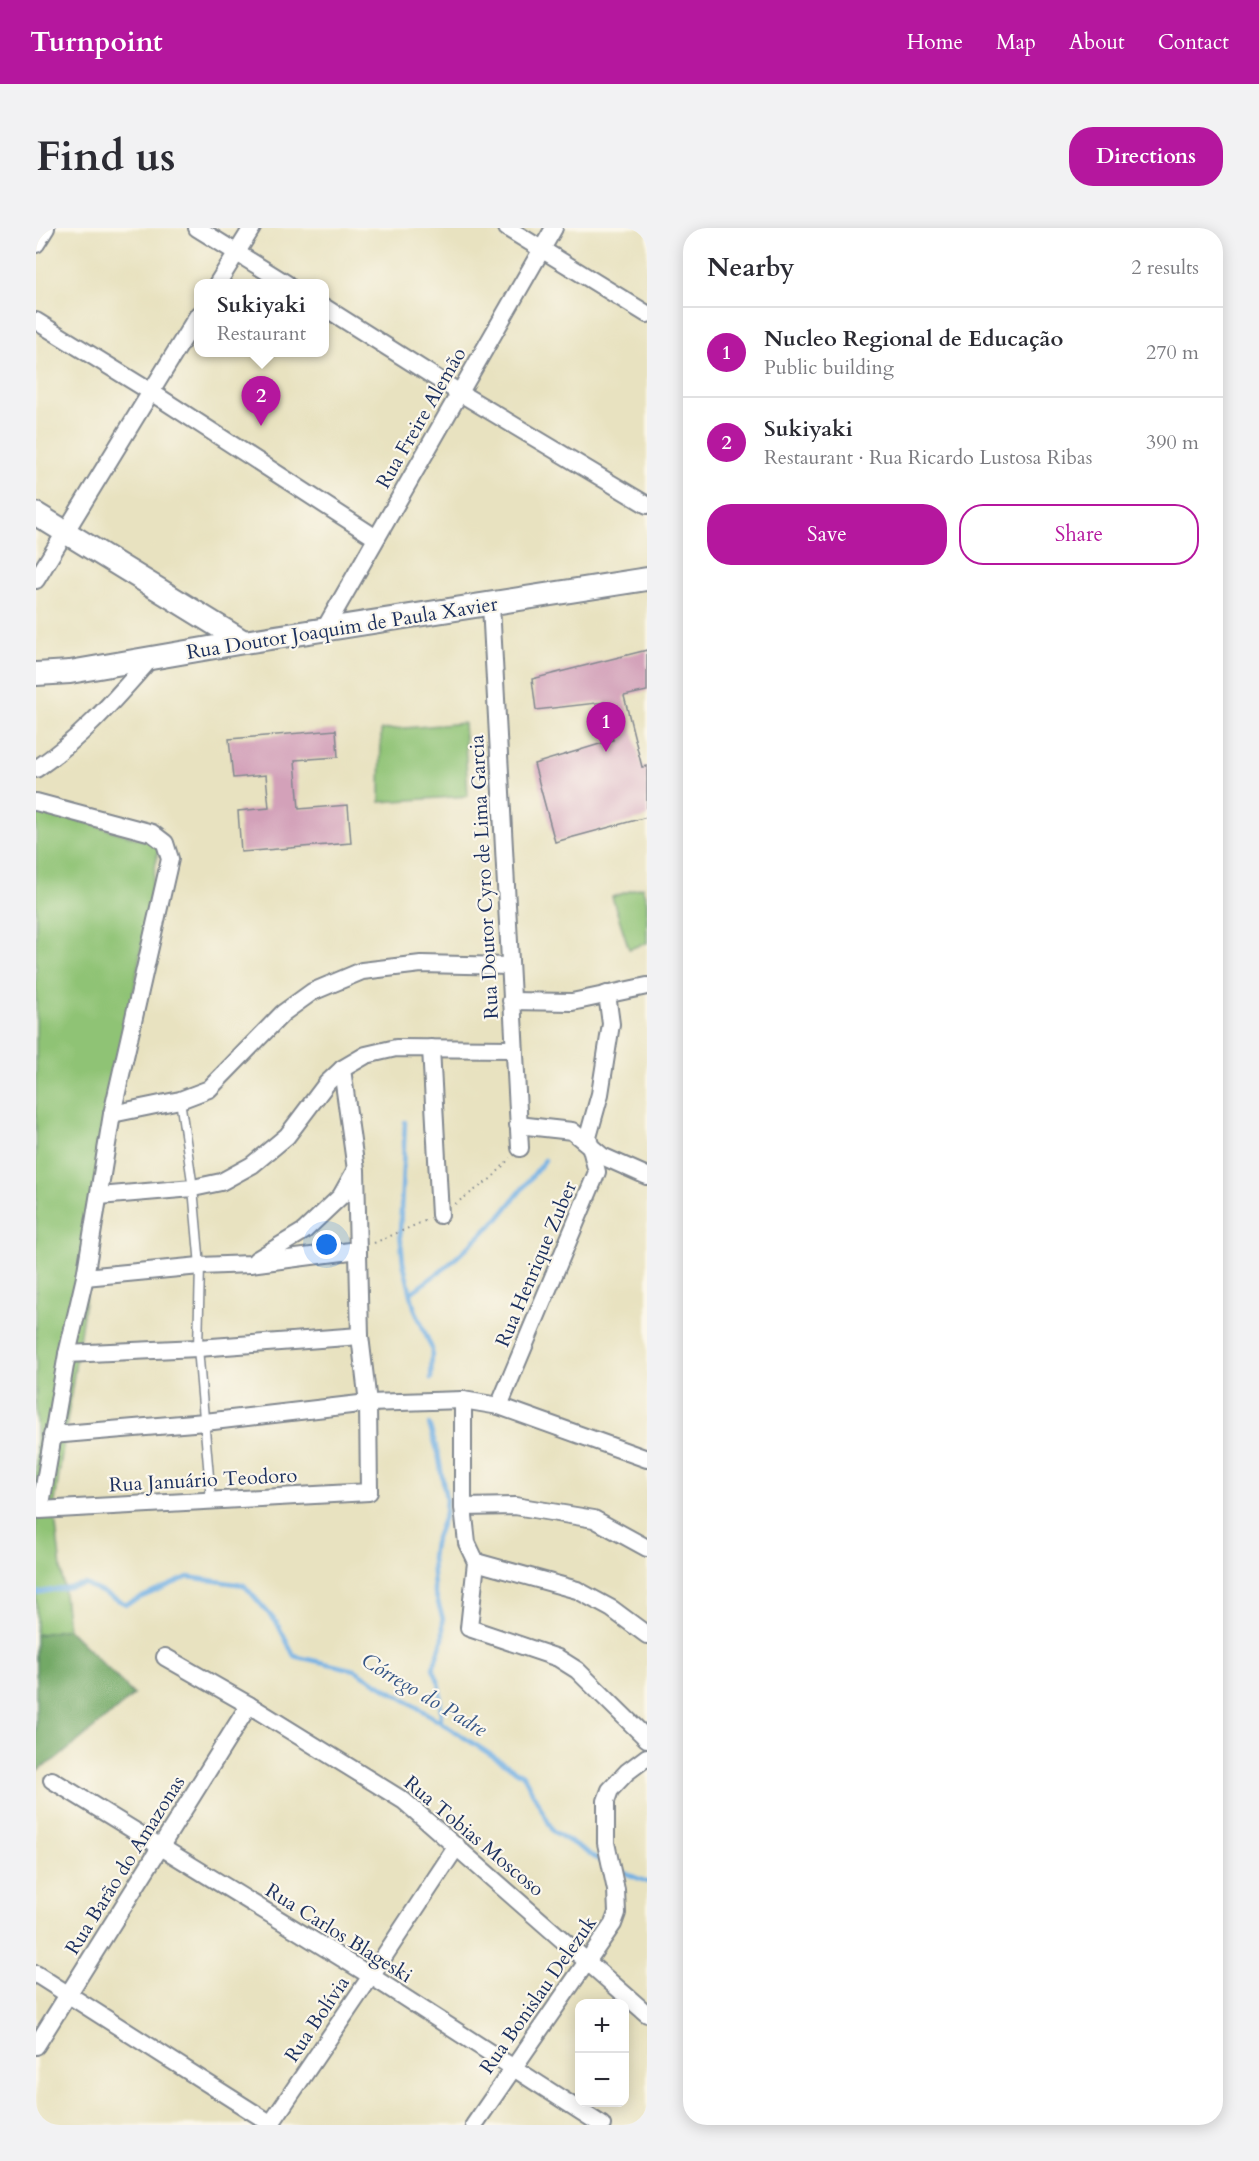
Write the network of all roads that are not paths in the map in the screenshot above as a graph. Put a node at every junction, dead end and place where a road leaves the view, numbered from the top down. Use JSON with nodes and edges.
{"nodes":[{"id":1,"x":46,"y":228,"type":"edge"},
{"id":2,"x":197,"y":228,"type":"edge"},
{"id":3,"x":252,"y":228,"type":"edge"},
{"id":4,"x":507,"y":228,"type":"edge"},
{"id":5,"x":554,"y":228,"type":"edge"},
{"id":6,"x":36,"y":244,"type":"edge"},
{"id":7,"x":542,"y":250,"type":"junction"},
{"id":8,"x":236,"y":252,"type":"junction"},
{"id":9,"x":220,"y":279,"type":"edge"},
{"id":10,"x":279,"y":279,"type":"edge"},
{"id":11,"x":329,"y":310,"type":"edge"},
{"id":12,"x":647,"y":314,"type":"edge"},
{"id":13,"x":36,"y":321,"type":"edge"},
{"id":14,"x":194,"y":322,"type":"edge"},
{"id":15,"x":151,"y":392,"type":"junction"},
{"id":16,"x":460,"y":393,"type":"junction"},
{"id":17,"x":647,"y":505,"type":"edge"},
{"id":18,"x":36,"y":514,"type":"edge"},
{"id":19,"x":65,"y":533,"type":"junction"},
{"id":20,"x":376,"y":538,"type":"junction"},
{"id":21,"x":647,"y":579,"type":"edge"},
{"id":22,"x":36,"y":580,"type":"edge"},
{"id":23,"x":491,"y":605,"type":"junction"},
{"id":24,"x":324,"y":630,"type":"junction"},
{"id":25,"x":244,"y":642,"type":"junction"},
{"id":26,"x":152,"y":657,"type":"junction"},
{"id":27,"x":36,"y":674,"type":"edge"},
{"id":28,"x":36,"y":769,"type":"edge"},
{"id":29,"x":36,"y":802,"type":"edge"},
{"id":30,"x":510,"y":966,"type":"junction"},
{"id":31,"x":647,"y":986,"type":"edge"},
{"id":32,"x":607,"y":994,"type":"junction"},
{"id":33,"x":511,"y":1001,"type":"junction"},
{"id":34,"x":431,"y":1048,"type":"junction"},
{"id":35,"x":514,"y":1049,"type":"junction"},
{"id":36,"x":342,"y":1070,"type":"junction"},
{"id":37,"x":180,"y":1100,"type":"junction"},
{"id":38,"x":112,"y":1114,"type":"junction"},
{"id":39,"x":518,"y":1125,"type":"junction"},
{"id":40,"x":590,"y":1144,"type":"junction"},
{"id":41,"x":520,"y":1148,"type":"dead end"},
{"id":42,"x":356,"y":1170,"type":"junction"},
{"id":43,"x":647,"y":1176,"type":"edge"},
{"id":44,"x":193,"y":1188,"type":"junction"},
{"id":45,"x":99,"y":1196,"type":"junction"},
{"id":46,"x":440,"y":1215,"type":"dead end"},
{"id":47,"x":358,"y":1250,"type":"junction"},
{"id":48,"x":250,"y":1264,"type":"junction"},
{"id":49,"x":200,"y":1266,"type":"junction"},
{"id":50,"x":85,"y":1277,"type":"junction"},
{"id":51,"x":360,"y":1336,"type":"junction"},
{"id":52,"x":198,"y":1348,"type":"junction"},
{"id":53,"x":67,"y":1354,"type":"junction"},
{"id":54,"x":463,"y":1400,"type":"junction"},
{"id":55,"x":368,"y":1403,"type":"junction"},
{"id":56,"x":499,"y":1406,"type":"junction"},
{"id":57,"x":205,"y":1422,"type":"junction"},
{"id":58,"x":52,"y":1435,"type":"junction"},
{"id":59,"x":646,"y":1457,"type":"edge"},
{"id":60,"x":211,"y":1500,"type":"junction"},
{"id":61,"x":463,"y":1507,"type":"junction"},
{"id":62,"x":647,"y":1548,"type":"edge"},
{"id":63,"x":476,"y":1562,"type":"junction"},
{"id":64,"x":647,"y":1635,"type":"edge"},
{"id":65,"x":165,"y":1657,"type":"dead end"},
{"id":66,"x":249,"y":1705,"type":"junction"},
{"id":67,"x":647,"y":1739,"type":"edge"},
{"id":68,"x":647,"y":1757,"type":"edge"},
{"id":69,"x":52,"y":1780,"type":"dead end"},
{"id":70,"x":457,"y":1845,"type":"junction"},
{"id":71,"x":160,"y":1847,"type":"junction"},
{"id":72,"x":588,"y":1961,"type":"junction"},
{"id":73,"x":36,"y":1974,"type":"edge"},
{"id":74,"x":371,"y":1976,"type":"junction"},
{"id":75,"x":69,"y":1995,"type":"junction"},
{"id":76,"x":647,"y":2014,"type":"edge"},
{"id":77,"x":36,"y":2046,"type":"edge"},
{"id":78,"x":512,"y":2068,"type":"junction"},
{"id":79,"x":271,"y":2125,"type":"edge"},
{"id":80,"x":474,"y":2125,"type":"edge"},
{"id":81,"x":603,"y":2125,"type":"edge"}],
"edges":[{"from":1,"to":6,"type":"street"},
{"from":2,"to":8,"type":"street"},
{"from":3,"to":8,"type":"street"},
{"from":4,"to":7,"type":"street"},
{"from":5,"to":7,"type":"street","name":"Rua Freire Alemão"},
{"from":7,"to":12,"type":"street"},
{"from":7,"to":16,"type":"street","name":"Rua Freire Alemão"},
{"from":8,"to":9,"type":"street"},
{"from":8,"to":10,"type":"street"},
{"from":11,"to":16,"type":"street"},
{"from":13,"to":15,"type":"street"},
{"from":14,"to":15,"type":"street"},
{"from":15,"to":19,"type":"street"},
{"from":15,"to":20,"type":"street"},
{"from":16,"to":17,"type":"street"},
{"from":16,"to":20,"type":"street","name":"Rua Freire Alemão"},
{"from":18,"to":19,"type":"main road"},
{"from":19,"to":22,"type":"street"},
{"from":19,"to":25,"type":"main road"},
{"from":20,"to":24,"type":"street","name":"Rua Freire Alemão"},
{"from":21,"to":23,"type":"main road","name":"Rua Doutor Joaquim de Paula Xavier"},
{"from":23,"to":24,"type":"main road","name":"Rua Doutor Joaquim de Paula Xavier"},
{"from":23,"to":30,"type":"street","name":"Rua Doutor Cyro de Lima Garcia"},
{"from":24,"to":25,"type":"main road","name":"Rua Doutor Joaquim de Paula Xavier"},
{"from":25,"to":26,"type":"main road","name":"Rua Doutor Joaquim de Paula Xavier"},
{"from":26,"to":27,"type":"main road","name":"Rua Doutor Joaquim de Paula Xavier"},
{"from":26,"to":28,"type":"street"},
{"from":29,"to":38,"type":"street"},
{"from":30,"to":33,"type":"street","name":"Rua Doutor Cyro de Lima Garcia"},
{"from":30,"to":37,"type":"street"},
{"from":31,"to":32,"type":"street"},
{"from":32,"to":33,"type":"street"},
{"from":32,"to":40,"type":"street","name":"Rua Henrique Zuber"},
{"from":33,"to":35,"type":"street","name":"Rua Doutor Cyro de Lima Garcia"},
{"from":34,"to":35,"type":"street"},
{"from":34,"to":36,"type":"street"},
{"from":34,"to":46,"type":"street"},
{"from":35,"to":39,"type":"street","name":"Rua Doutor Cyro de Lima Garcia"},
{"from":36,"to":42,"type":"street"},
{"from":36,"to":44,"type":"street"},
{"from":37,"to":38,"type":"street"},
{"from":37,"to":44,"type":"lane"},
{"from":38,"to":45,"type":"street"},
{"from":39,"to":40,"type":"street"},
{"from":39,"to":41,"type":"street","name":"Rua Doutor Cyro de Lima Garcia"},
{"from":40,"to":43,"type":"street"},
{"from":40,"to":56,"type":"street","name":"Rua Henrique Zuber"},
{"from":42,"to":47,"type":"street"},
{"from":42,"to":48,"type":"street"},
{"from":44,"to":45,"type":"street"},
{"from":44,"to":49,"type":"lane"},
{"from":45,"to":50,"type":"street"},
{"from":47,"to":48,"type":"street"},
{"from":47,"to":51,"type":"street"},
{"from":48,"to":49,"type":"street"},
{"from":49,"to":50,"type":"street"},
{"from":49,"to":52,"type":"lane"},
{"from":50,"to":53,"type":"street"},
{"from":51,"to":52,"type":"street"},
{"from":51,"to":55,"type":"street"},
{"from":52,"to":53,"type":"street"},
{"from":52,"to":57,"type":"lane"},
{"from":53,"to":58,"type":"street"},
{"from":54,"to":55,"type":"street"},
{"from":54,"to":56,"type":"street"},
{"from":54,"to":61,"type":"street"},
{"from":55,"to":57,"type":"street"},
{"from":55,"to":60,"type":"street","name":"Rua Januário Teodoro"},
{"from":56,"to":59,"type":"street"},
{"from":57,"to":58,"type":"street"},
{"from":57,"to":60,"type":"lane"},
{"from":58,"to":60,"type":"street","name":"Rua Januário Teodoro"},
{"from":61,"to":62,"type":"street"},
{"from":61,"to":63,"type":"street"},
{"from":63,"to":64,"type":"street"},
{"from":63,"to":67,"type":"street"},
{"from":65,"to":66,"type":"street","name":"Rua Tobias Moscoso"},
{"from":66,"to":70,"type":"street","name":"Rua Tobias Moscoso"},
{"from":66,"to":71,"type":"street","name":"Rua Barão do Amazonas"},
{"from":68,"to":72,"type":"street","name":"Rua Bonislau Delezuk"},
{"from":69,"to":71,"type":"street","name":"Rua Carlos Blageski"},
{"from":70,"to":72,"type":"street","name":"Rua Tobias Moscoso"},
{"from":70,"to":74,"type":"street","name":"Rua Bolívia"},
{"from":71,"to":74,"type":"street","name":"Rua Carlos Blageski"},
{"from":71,"to":75,"type":"street","name":"Rua Barão do Amazonas"},
{"from":72,"to":76,"type":"street","name":"Rua Tobias Moscoso"},
{"from":72,"to":78,"type":"street","name":"Rua Bonislau Delezuk"},
{"from":73,"to":75,"type":"street"},
{"from":74,"to":78,"type":"street","name":"Rua Carlos Blageski"},
{"from":74,"to":79,"type":"street","name":"Rua Bolívia"},
{"from":75,"to":77,"type":"street","name":"Rua Barão do Amazonas"},
{"from":75,"to":79,"type":"street"},
{"from":78,"to":80,"type":"street","name":"Rua Bonislau Delezuk"},
{"from":78,"to":81,"type":"street","name":"Rua Carlos Blageski"}]}
